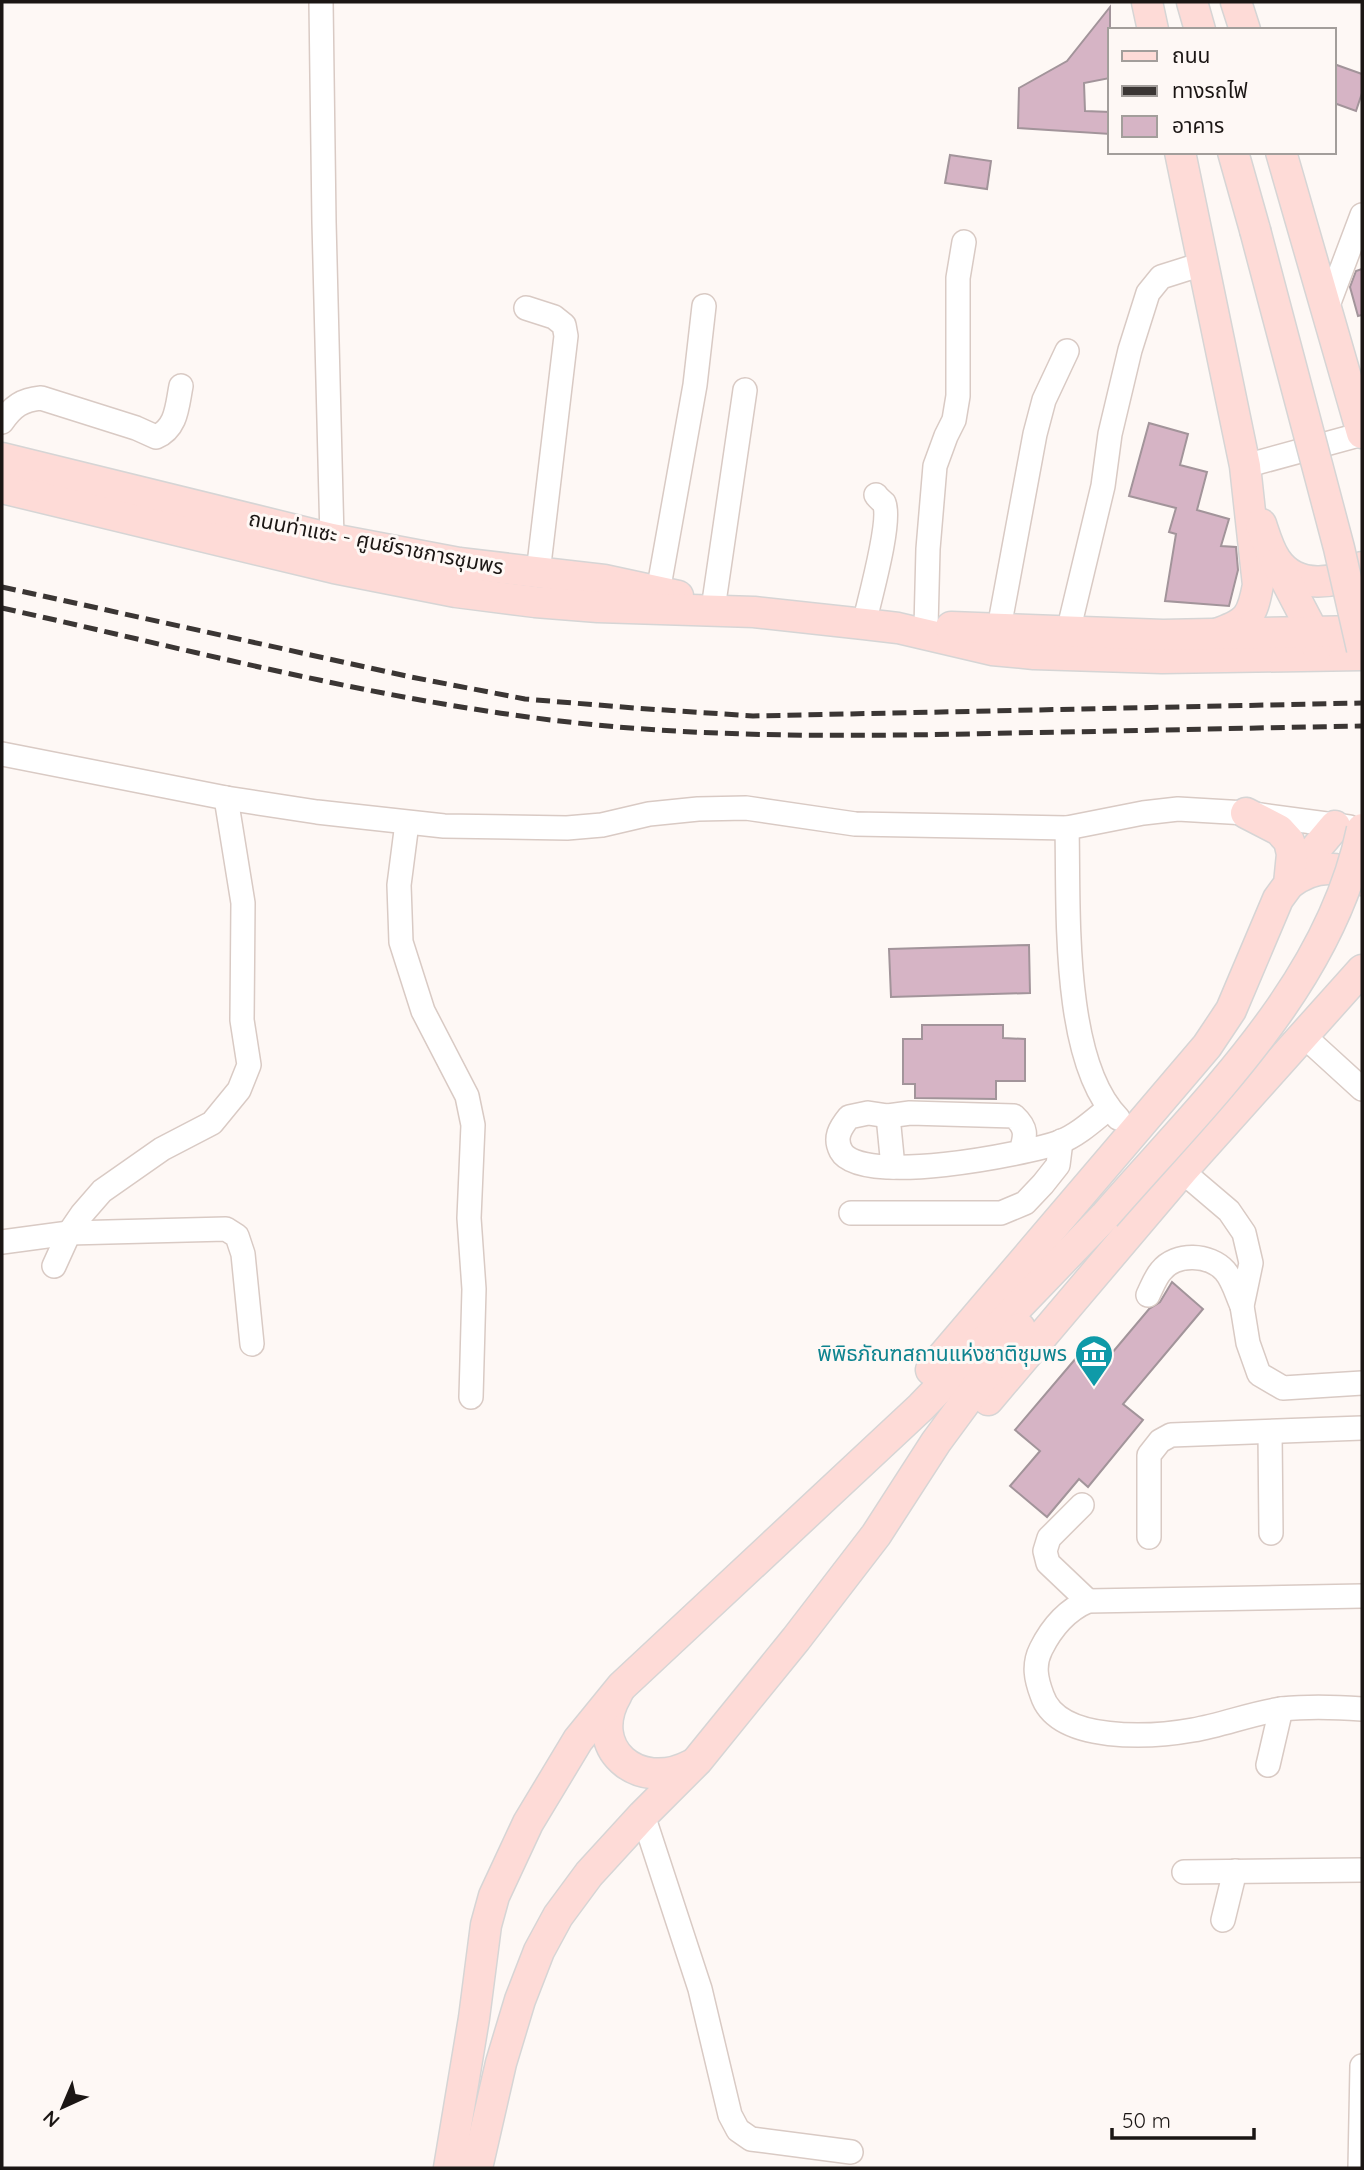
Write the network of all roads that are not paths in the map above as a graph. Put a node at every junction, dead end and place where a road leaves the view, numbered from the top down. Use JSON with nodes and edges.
{"nodes":[{"id":1,"x":321,"y":2,"type":"edge"},
{"id":2,"x":1147,"y":2,"type":"edge"},
{"id":3,"x":1192,"y":2,"type":"edge"},
{"id":4,"x":1236,"y":2,"type":"edge"},
{"id":5,"x":1153,"y":28,"type":"edge"},
{"id":6,"x":1199,"y":28,"type":"edge"},
{"id":7,"x":1244,"y":28,"type":"edge"},
{"id":8,"x":1180,"y":154,"type":"edge"},
{"id":9,"x":1234,"y":154,"type":"edge"},
{"id":10,"x":1282,"y":154,"type":"edge"},
{"id":11,"x":1362,"y":215,"type":"edge"},
{"id":12,"x":964,"y":242,"type":"dead end"},
{"id":13,"x":1202,"y":264,"type":"junction"},
{"id":14,"x":704,"y":306,"type":"dead end"},
{"id":15,"x":526,"y":308,"type":"dead end"},
{"id":16,"x":1327,"y":309,"type":"junction"},
{"id":17,"x":1067,"y":351,"type":"dead end"},
{"id":18,"x":181,"y":386,"type":"dead end"},
{"id":19,"x":745,"y":390,"type":"dead end"},
{"id":20,"x":2,"y":422,"type":"edge"},
{"id":21,"x":1362,"y":433,"type":"edge"},
{"id":22,"x":2,"y":458,"type":"edge"},
{"id":23,"x":1245,"y":466,"type":"junction"},
{"id":24,"x":2,"y":488,"type":"edge"},
{"id":25,"x":876,"y":495,"type":"dead end"},
{"id":26,"x":333,"y":553,"type":"junction"},
{"id":27,"x":1277,"y":562,"type":"junction"},
{"id":28,"x":1362,"y":568,"type":"edge"},
{"id":29,"x":538,"y":573,"type":"junction"},
{"id":30,"x":658,"y":592,"type":"junction"},
{"id":31,"x":714,"y":602,"type":"junction"},
{"id":32,"x":754,"y":612,"type":"junction"},
{"id":33,"x":864,"y":624,"type":"junction"},
{"id":34,"x":912,"y":627,"type":"junction"},
{"id":35,"x":999,"y":628,"type":"junction"},
{"id":36,"x":1362,"y":631,"type":"edge"},
{"id":37,"x":1068,"y":632,"type":"junction"},
{"id":38,"x":1216,"y":634,"type":"junction"},
{"id":39,"x":1316,"y":643,"type":"junction"},
{"id":40,"x":1362,"y":649,"type":"edge"},
{"id":41,"x":1362,"y":655,"type":"edge"},
{"id":42,"x":2,"y":754,"type":"edge"},
{"id":43,"x":226,"y":799,"type":"junction"},
{"id":44,"x":1246,"y":813,"type":"junction"},
{"id":45,"x":407,"y":823,"type":"junction"},
{"id":46,"x":1066,"y":828,"type":"junction"},
{"id":47,"x":1353,"y":828,"type":"edge"},
{"id":48,"x":1295,"y":879,"type":"junction"},
{"id":49,"x":1362,"y":880,"type":"edge"},
{"id":50,"x":1362,"y":970,"type":"edge"},
{"id":51,"x":1305,"y":1037,"type":"junction"},
{"id":52,"x":1362,"y":1089,"type":"edge"},
{"id":53,"x":1109,"y":1108,"type":"junction"},
{"id":54,"x":888,"y":1116,"type":"junction"},
{"id":55,"x":1133,"y":1132,"type":"junction"},
{"id":56,"x":1061,"y":1141,"type":"junction"},
{"id":57,"x":1021,"y":1151,"type":"junction"},
{"id":58,"x":893,"y":1167,"type":"junction"},
{"id":59,"x":1182,"y":1171,"type":"junction"},
{"id":60,"x":852,"y":1213,"type":"dead end"},
{"id":61,"x":1105,"y":1216,"type":"junction"},
{"id":62,"x":69,"y":1233,"type":"junction"},
{"id":63,"x":2,"y":1242,"type":"edge"},
{"id":64,"x":54,"y":1266,"type":"dead end"},
{"id":65,"x":1149,"y":1295,"type":"dead end"},
{"id":66,"x":1242,"y":1306,"type":"junction"},
{"id":67,"x":252,"y":1344,"type":"dead end"},
{"id":68,"x":1362,"y":1384,"type":"edge"},
{"id":69,"x":471,"y":1397,"type":"dead end"},
{"id":70,"x":1362,"y":1428,"type":"edge"},
{"id":71,"x":1270,"y":1432,"type":"junction"},
{"id":72,"x":826,"y":1493,"type":"junction"},
{"id":73,"x":1082,"y":1505,"type":"dead end"},
{"id":74,"x":1271,"y":1533,"type":"dead end"},
{"id":75,"x":876,"y":1535,"type":"junction"},
{"id":76,"x":1149,"y":1537,"type":"dead end"},
{"id":77,"x":1362,"y":1596,"type":"edge"},
{"id":78,"x":1088,"y":1601,"type":"junction"},
{"id":79,"x":622,"y":1686,"type":"junction"},
{"id":80,"x":1281,"y":1709,"type":"junction"},
{"id":81,"x":1362,"y":1709,"type":"edge"},
{"id":82,"x":697,"y":1761,"type":"junction"},
{"id":83,"x":1268,"y":1765,"type":"dead end"},
{"id":84,"x":643,"y":1815,"type":"junction"},
{"id":85,"x":1362,"y":1870,"type":"edge"},
{"id":86,"x":1235,"y":1871,"type":"junction"},
{"id":87,"x":1184,"y":1872,"type":"dead end"},
{"id":88,"x":1223,"y":1920,"type":"dead end"},
{"id":89,"x":1362,"y":2066,"type":"edge"},
{"id":90,"x":1362,"y":2097,"type":"edge"},
{"id":91,"x":851,"y":2152,"type":"dead end"},
{"id":92,"x":449,"y":2168,"type":"edge"},
{"id":93,"x":477,"y":2168,"type":"edge"},
{"id":94,"x":1360,"y":2168,"type":"edge"}],
"edges":[{"from":1,"to":26,"type":"street"},
{"from":2,"to":5,"type":"main road"},
{"from":3,"to":6,"type":"main road"},
{"from":4,"to":7,"type":"main road"},
{"from":8,"to":13,"type":"main road"},
{"from":9,"to":40,"type":"main road","bridge":true},
{"from":10,"to":16,"type":"main road"},
{"from":11,"to":16,"type":"street"},
{"from":12,"to":34,"type":"street"},
{"from":13,"to":23,"type":"main road"},
{"from":13,"to":37,"type":"street"},
{"from":14,"to":30,"type":"street"},
{"from":15,"to":29,"type":"street"},
{"from":16,"to":21,"type":"main road"},
{"from":17,"to":35,"type":"street"},
{"from":18,"to":20,"type":"street"},
{"from":19,"to":31,"type":"street"},
{"from":21,"to":23,"type":"street"},
{"from":22,"to":26,"type":"main road","name":"ถนนท่าแซะ - ศูนย์ราชการชุมพร"},
{"from":23,"to":27,"type":"main road"},
{"from":23,"to":38,"type":"main road"},
{"from":24,"to":26,"type":"main road","name":"ถนนท่าแซะ - ศูนย์ราชการชุมพร"},
{"from":25,"to":33,"type":"street"},
{"from":26,"to":29,"type":"main road","name":"ถนนท่าแซะ - ศูนย์ราชการชุมพร"},
{"from":26,"to":32,"type":"main road","name":"ถนนท่าแซะ - ศูนย์ราชการชุมพร"},
{"from":27,"to":28,"type":"main road"},
{"from":27,"to":39,"type":"main road"},
{"from":29,"to":30,"type":"main road","name":"ถนนท่าแซะ - ศูนย์ราชการชุมพร"},
{"from":30,"to":31,"type":"main road","name":"ถนนท่าแซะ - ศูนย์ราชการชุมพร"},
{"from":31,"to":32,"type":"main road","name":"ถนนท่าแซะ - ศูนย์ราชการชุมพร"},
{"from":32,"to":33,"type":"main road","name":"ถนนท่าแซะ - ศูนย์ราชการชุมพร"},
{"from":33,"to":34,"type":"main road","name":"ถนนท่าแซะ - ศูนย์ราชการชุมพร"},
{"from":34,"to":35,"type":"main road"},
{"from":34,"to":39,"type":"main road"},
{"from":35,"to":37,"type":"main road"},
{"from":36,"to":39,"type":"main road"},
{"from":37,"to":38,"type":"main road"},
{"from":38,"to":39,"type":"main road"},
{"from":39,"to":41,"type":"main road"},
{"from":42,"to":43,"type":"street"},
{"from":43,"to":45,"type":"street"},
{"from":43,"to":62,"type":"street"},
{"from":44,"to":46,"type":"street"},
{"from":44,"to":47,"type":"street"},
{"from":44,"to":48,"type":"main road"},
{"from":45,"to":46,"type":"street"},
{"from":45,"to":69,"type":"street"},
{"from":46,"to":53,"type":"street"},
{"from":47,"to":48,"type":"main road"},
{"from":47,"to":61,"type":"main road","bridge":true},
{"from":48,"to":49,"type":"main road"},
{"from":48,"to":55,"type":"main road"},
{"from":50,"to":51,"type":"main road"},
{"from":51,"to":52,"type":"street"},
{"from":51,"to":59,"type":"main road"},
{"from":53,"to":55,"type":"street"},
{"from":53,"to":56,"type":"street"},
{"from":54,"to":57,"type":"street"},
{"from":54,"to":58,"type":"street"},
{"from":54,"to":58,"type":"street"},
{"from":55,"to":72,"type":"main road"},
{"from":56,"to":57,"type":"street"},
{"from":56,"to":60,"type":"street"},
{"from":57,"to":58,"type":"street"},
{"from":59,"to":66,"type":"street"},
{"from":59,"to":75,"type":"main road"},
{"from":61,"to":72,"type":"main road"},
{"from":61,"to":75,"type":"main road"},
{"from":62,"to":63,"type":"street"},
{"from":62,"to":64,"type":"street"},
{"from":62,"to":67,"type":"street"},
{"from":65,"to":66,"type":"street"},
{"from":66,"to":68,"type":"street"},
{"from":70,"to":71,"type":"street"},
{"from":71,"to":74,"type":"street"},
{"from":71,"to":76,"type":"street"},
{"from":72,"to":79,"type":"main road"},
{"from":73,"to":78,"type":"street"},
{"from":75,"to":82,"type":"main road"},
{"from":77,"to":78,"type":"street"},
{"from":78,"to":80,"type":"street"},
{"from":79,"to":82,"type":"main road"},
{"from":79,"to":92,"type":"main road"},
{"from":80,"to":81,"type":"street"},
{"from":80,"to":83,"type":"street"},
{"from":82,"to":84,"type":"main road"},
{"from":84,"to":91,"type":"street"},
{"from":84,"to":93,"type":"main road"},
{"from":85,"to":86,"type":"street"},
{"from":86,"to":87,"type":"street"},
{"from":86,"to":88,"type":"street"},
{"from":89,"to":90,"type":"street"},
{"from":90,"to":94,"type":"street"}]}
